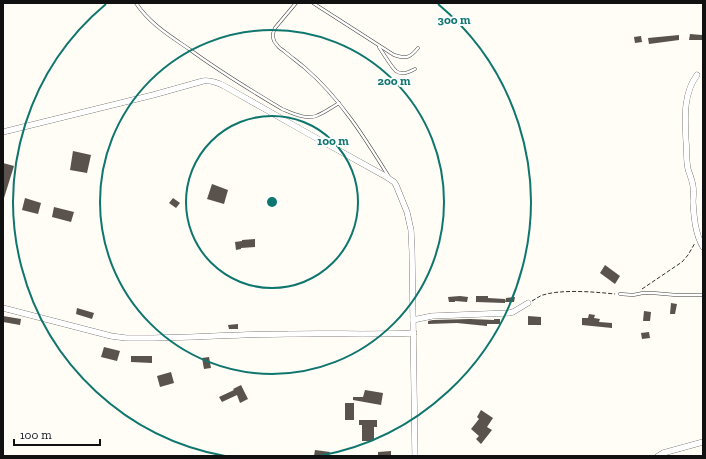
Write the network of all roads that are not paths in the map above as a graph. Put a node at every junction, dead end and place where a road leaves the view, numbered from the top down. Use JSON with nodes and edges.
{"nodes":[{"id":1,"x":136,"y":3,"type":"edge"},
{"id":2,"x":296,"y":3,"type":"edge"},
{"id":3,"x":313,"y":3,"type":"edge"},
{"id":4,"x":378,"y":45,"type":"junction"},
{"id":5,"x":418,"y":48,"type":"dead end"},
{"id":6,"x":415,"y":69,"type":"dead end"},
{"id":7,"x":697,"y":75,"type":"dead end"},
{"id":8,"x":339,"y":103,"type":"junction"},
{"id":9,"x":3,"y":132,"type":"edge"},
{"id":10,"x":390,"y":179,"type":"junction"},
{"id":11,"x":703,"y":247,"type":"edge"},
{"id":12,"x":620,"y":294,"type":"road end"},
{"id":13,"x":703,"y":295,"type":"edge"},
{"id":14,"x":528,"y":303,"type":"road end"},
{"id":15,"x":3,"y":308,"type":"edge"},
{"id":16,"x":413,"y":320,"type":"junction"},
{"id":17,"x":414,"y":333,"type":"junction"},
{"id":18,"x":703,"y":442,"type":"edge"},
{"id":19,"x":416,"y":456,"type":"edge"},
{"id":20,"x":658,"y":456,"type":"edge"}],
"edges":[{"from":1,"to":8,"type":"lane"},
{"from":2,"to":8,"type":"lane"},
{"from":3,"to":4,"type":"lane"},
{"from":4,"to":5,"type":"lane"},
{"from":4,"to":6,"type":"lane"},
{"from":7,"to":11,"type":"street"},
{"from":8,"to":10,"type":"lane"},
{"from":9,"to":10,"type":"street"},
{"from":10,"to":16,"type":"street"},
{"from":12,"to":13,"type":"lane"},
{"from":14,"to":16,"type":"street"},
{"from":15,"to":17,"type":"street"},
{"from":16,"to":17,"type":"street"},
{"from":17,"to":19,"type":"street"},
{"from":18,"to":20,"type":"street"}]}
